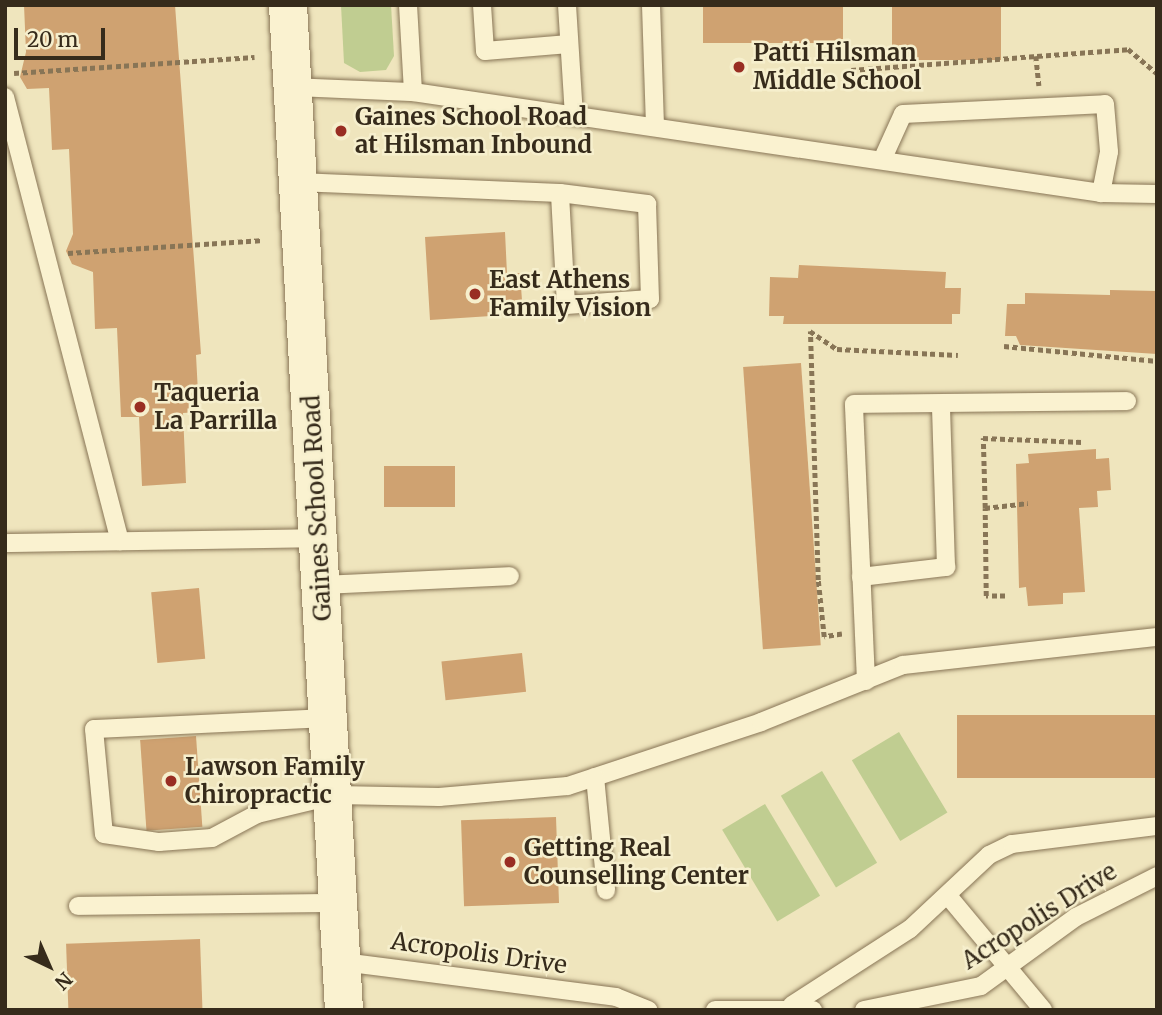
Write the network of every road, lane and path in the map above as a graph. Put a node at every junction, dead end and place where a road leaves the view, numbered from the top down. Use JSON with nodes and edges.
{"nodes":[{"id":1,"x":288,"y":5,"type":"edge"},
{"id":2,"x":408,"y":5,"type":"edge"},
{"id":3,"x":482,"y":5,"type":"edge"},
{"id":4,"x":567,"y":5,"type":"edge"},
{"id":5,"x":651,"y":5,"type":"edge"},
{"id":6,"x":569,"y":44,"type":"junction"},
{"id":7,"x":254,"y":57,"type":"dead end"},
{"id":8,"x":851,"y":70,"type":"dead end"},
{"id":9,"x":14,"y":73,"type":"dead end"},
{"id":10,"x":1157,"y":73,"type":"edge"},
{"id":11,"x":293,"y":87,"type":"junction"},
{"id":12,"x":413,"y":92,"type":"junction"},
{"id":13,"x":5,"y":97,"type":"edge"},
{"id":14,"x":574,"y":116,"type":"junction"},
{"id":15,"x":654,"y":124,"type":"junction"},
{"id":16,"x":883,"y":158,"type":"junction"},
{"id":17,"x":298,"y":182,"type":"junction"},
{"id":18,"x":560,"y":193,"type":"junction"},
{"id":19,"x":1101,"y":193,"type":"junction"},
{"id":20,"x":1157,"y":194,"type":"edge"},
{"id":21,"x":263,"y":240,"type":"dead end"},
{"id":22,"x":60,"y":254,"type":"dead end"},
{"id":23,"x":1004,"y":346,"type":"dead end"},
{"id":24,"x":1157,"y":361,"type":"edge"},
{"id":25,"x":1127,"y":401,"type":"dead end"},
{"id":26,"x":941,"y":404,"type":"junction"},
{"id":27,"x":1082,"y":442,"type":"dead end"},
{"id":28,"x":1028,"y":503,"type":"dead end"},
{"id":29,"x":985,"y":508,"type":"junction"},
{"id":30,"x":319,"y":538,"type":"junction"},
{"id":31,"x":120,"y":541,"type":"junction"},
{"id":32,"x":5,"y":543,"type":"edge"},
{"id":33,"x":510,"y":576,"type":"dead end"},
{"id":34,"x":861,"y":577,"type":"junction"},
{"id":35,"x":818,"y":580,"type":"dead end"},
{"id":36,"x":321,"y":585,"type":"junction"},
{"id":37,"x":1005,"y":596,"type":"dead end"},
{"id":38,"x":863,"y":631,"type":"junction"},
{"id":39,"x":1157,"y":637,"type":"edge"},
{"id":40,"x":866,"y":681,"type":"junction"},
{"id":41,"x":329,"y":718,"type":"junction"},
{"id":42,"x":595,"y":777,"type":"junction"},
{"id":43,"x":335,"y":795,"type":"junction"},
{"id":44,"x":1157,"y":826,"type":"edge"},
{"id":45,"x":1157,"y":876,"type":"edge"},
{"id":46,"x":607,"y":890,"type":"dead end"},
{"id":47,"x":949,"y":897,"type":"junction"},
{"id":48,"x":339,"y":903,"type":"junction"},
{"id":49,"x":78,"y":906,"type":"dead end"},
{"id":50,"x":343,"y":962,"type":"junction"},
{"id":51,"x":1008,"y":968,"type":"junction"},
{"id":52,"x":792,"y":1005,"type":"junction"},
{"id":53,"x":344,"y":1010,"type":"edge"},
{"id":54,"x":648,"y":1010,"type":"edge"},
{"id":55,"x":715,"y":1010,"type":"edge"},
{"id":56,"x":813,"y":1010,"type":"edge"},
{"id":57,"x":864,"y":1010,"type":"edge"},
{"id":58,"x":1043,"y":1010,"type":"edge"}],
"edges":[{"from":1,"to":11,"type":"main road","name":"Gaines School Road"},
{"from":2,"to":12,"type":"lane"},
{"from":3,"to":6,"type":"lane"},
{"from":4,"to":6,"type":"lane"},
{"from":5,"to":15,"type":"lane"},
{"from":6,"to":14,"type":"lane"},
{"from":7,"to":9,"type":"path"},
{"from":8,"to":10,"type":"path"},
{"from":11,"to":12,"type":"lane"},
{"from":11,"to":17,"type":"main road","name":"Gaines School Road"},
{"from":12,"to":14,"type":"lane"},
{"from":13,"to":31,"type":"lane"},
{"from":14,"to":15,"type":"lane"},
{"from":15,"to":16,"type":"lane"},
{"from":16,"to":19,"type":"lane"},
{"from":16,"to":19,"type":"lane"},
{"from":17,"to":18,"type":"lane"},
{"from":17,"to":30,"type":"main road","name":"Gaines School Road"},
{"from":18,"to":18,"type":"lane"},
{"from":19,"to":20,"type":"lane"},
{"from":21,"to":22,"type":"path"},
{"from":23,"to":24,"type":"path"},
{"from":25,"to":26,"type":"lane"},
{"from":26,"to":34,"type":"lane"},
{"from":26,"to":34,"type":"lane"},
{"from":27,"to":29,"type":"path"},
{"from":28,"to":29,"type":"path"},
{"from":29,"to":37,"type":"path"},
{"from":30,"to":31,"type":"lane"},
{"from":30,"to":36,"type":"main road","name":"Gaines School Road"},
{"from":31,"to":32,"type":"lane"},
{"from":33,"to":36,"type":"lane"},
{"from":34,"to":38,"type":"lane"},
{"from":35,"to":38,"type":"path"},
{"from":36,"to":41,"type":"main road","name":"Gaines School Road"},
{"from":38,"to":40,"type":"lane"},
{"from":39,"to":40,"type":"lane"},
{"from":40,"to":42,"type":"lane"},
{"from":41,"to":43,"type":"main road","name":"Gaines School Road"},
{"from":41,"to":43,"type":"lane"},
{"from":42,"to":43,"type":"lane"},
{"from":42,"to":46,"type":"lane"},
{"from":43,"to":48,"type":"main road","name":"Gaines School Road"},
{"from":44,"to":47,"type":"lane","name":"Acropolis Drive"},
{"from":45,"to":51,"type":"lane","name":"Acropolis Drive"},
{"from":47,"to":51,"type":"lane"},
{"from":47,"to":52,"type":"lane","name":"Acropolis Drive"},
{"from":48,"to":49,"type":"lane"},
{"from":48,"to":50,"type":"main road","name":"Gaines School Road"},
{"from":50,"to":53,"type":"main road","name":"Gaines School Road"},
{"from":50,"to":54,"type":"lane","name":"Acropolis Drive"},
{"from":51,"to":57,"type":"lane","name":"Acropolis Drive"},
{"from":51,"to":58,"type":"lane"},
{"from":52,"to":55,"type":"lane"},
{"from":52,"to":56,"type":"lane"}]}
